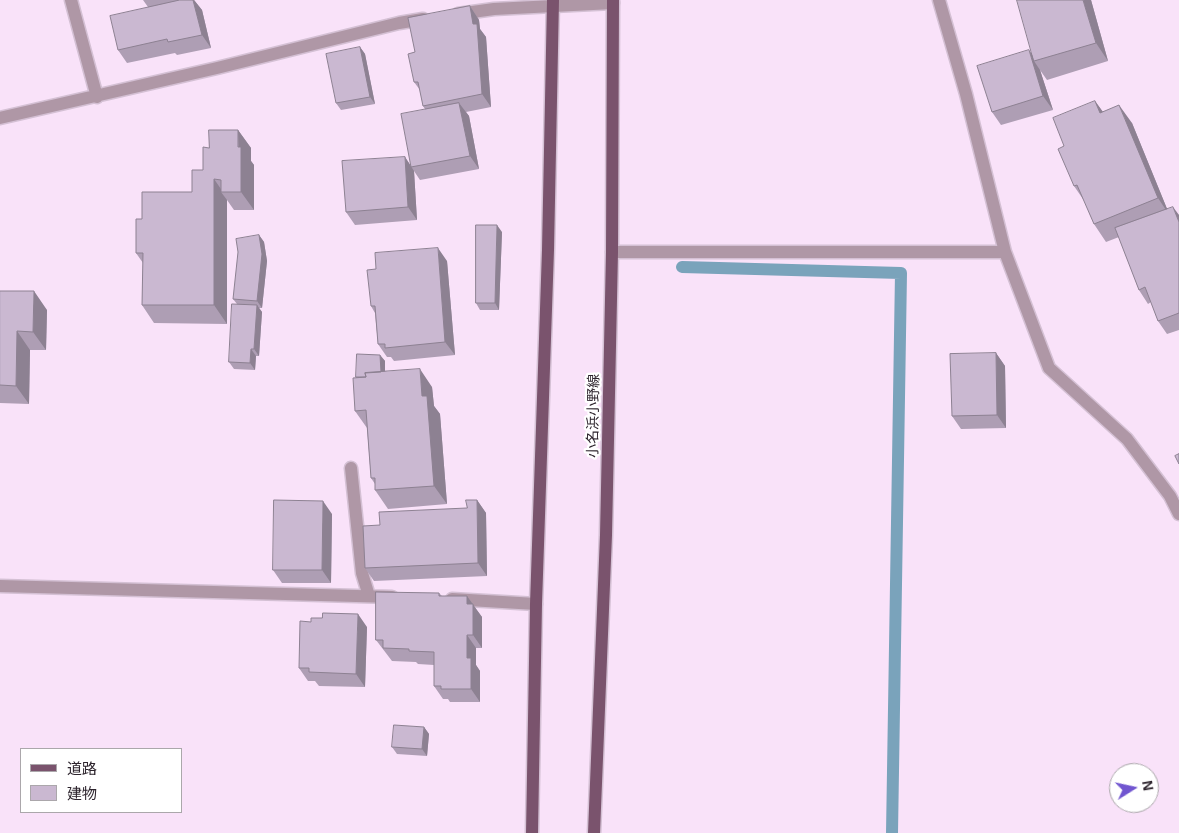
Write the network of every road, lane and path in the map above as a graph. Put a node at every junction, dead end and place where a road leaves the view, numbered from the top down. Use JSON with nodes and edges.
{"nodes":[{"id":1,"x":71,"y":0,"type":"edge"},
{"id":2,"x":939,"y":0,"type":"edge"},
{"id":3,"x":613,"y":2,"type":"edge"},
{"id":4,"x":553,"y":4,"type":"edge"},
{"id":5,"x":97,"y":97,"type":"junction"},
{"id":6,"x":0,"y":118,"type":"edge"},
{"id":7,"x":612,"y":252,"type":"junction"},
{"id":8,"x":1004,"y":252,"type":"junction"},
{"id":9,"x":350,"y":468,"type":"dead end"},
{"id":10,"x":1179,"y":514,"type":"edge"},
{"id":11,"x":0,"y":586,"type":"edge"},
{"id":12,"x":369,"y":596,"type":"junction"},
{"id":13,"x":406,"y":597,"type":"edge"},
{"id":14,"x":444,"y":598,"type":"edge"},
{"id":15,"x":536,"y":604,"type":"junction"},
{"id":16,"x":532,"y":833,"type":"edge"},
{"id":17,"x":594,"y":833,"type":"edge"}],
"edges":[{"from":1,"to":5,"type":"street"},
{"from":2,"to":8,"type":"street"},
{"from":3,"to":4,"type":"street"},
{"from":3,"to":7,"type":"main road","name":"小名浜小野線"},
{"from":4,"to":5,"type":"street"},
{"from":4,"to":15,"type":"main road"},
{"from":5,"to":6,"type":"street"},
{"from":7,"to":8,"type":"street"},
{"from":7,"to":17,"type":"main road","name":"小名浜小野線"},
{"from":8,"to":10,"type":"street"},
{"from":9,"to":12,"type":"street"},
{"from":11,"to":12,"type":"street"},
{"from":12,"to":13,"type":"street"},
{"from":14,"to":15,"type":"street"},
{"from":15,"to":16,"type":"main road"}]}
